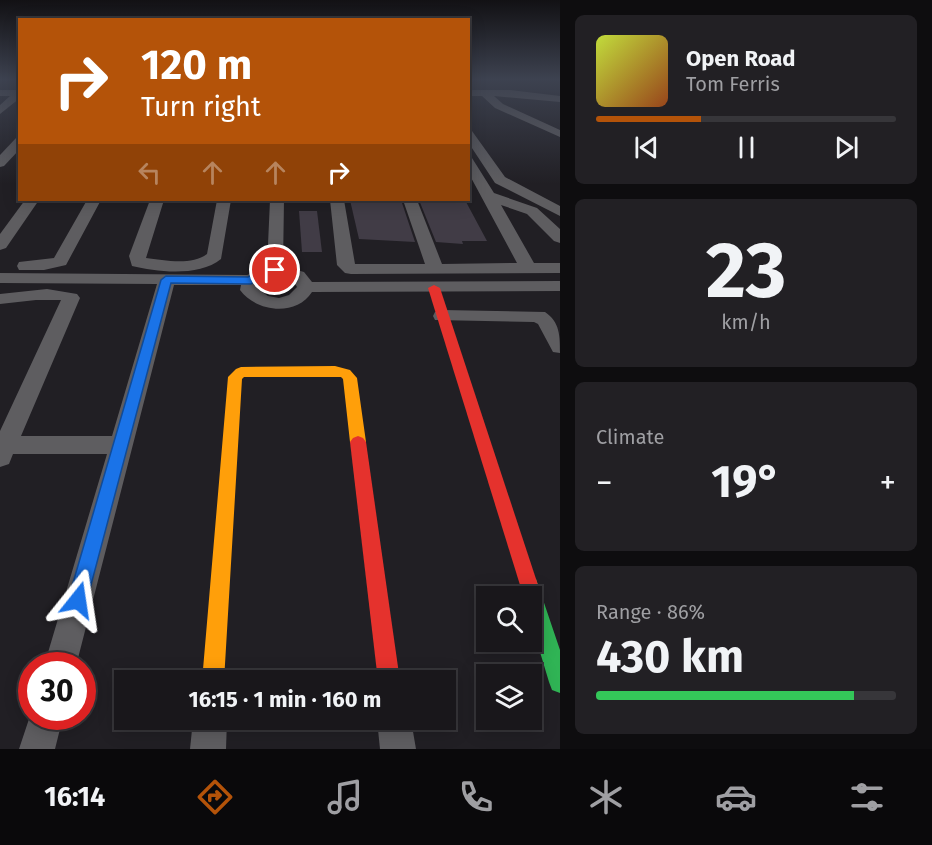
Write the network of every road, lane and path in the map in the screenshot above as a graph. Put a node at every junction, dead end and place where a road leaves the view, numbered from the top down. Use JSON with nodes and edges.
{"nodes":[{"id":1,"x":518,"y":114,"type":"edge"},
{"id":2,"x":558,"y":131,"type":"edge"},
{"id":3,"x":470,"y":136,"type":"edge"},
{"id":4,"x":18,"y":143,"type":"edge"},
{"id":5,"x":0,"y":163,"type":"edge"},
{"id":6,"x":470,"y":164,"type":"edge"},
{"id":7,"x":489,"y":196,"type":"junction"},
{"id":8,"x":31,"y":201,"type":"edge"},
{"id":9,"x":92,"y":201,"type":"edge"},
{"id":10,"x":157,"y":201,"type":"edge"},
{"id":11,"x":225,"y":201,"type":"edge"},
{"id":12,"x":277,"y":201,"type":"edge"},
{"id":13,"x":337,"y":201,"type":"edge"},
{"id":14,"x":410,"y":201,"type":"edge"},
{"id":15,"x":560,"y":212,"type":"edge"},
{"id":16,"x":560,"y":238,"type":"edge"},
{"id":17,"x":0,"y":245,"type":"edge"},
{"id":18,"x":0,"y":266,"type":"edge"},
{"id":19,"x":560,"y":268,"type":"edge"},
{"id":20,"x":529,"y":269,"type":"junction"},
{"id":21,"x":275,"y":270,"type":"junction"},
{"id":22,"x":0,"y":278,"type":"edge"},
{"id":23,"x":435,"y":279,"type":"junction"},
{"id":24,"x":166,"y":280,"type":"junction"},
{"id":25,"x":251,"y":280,"type":"junction"},
{"id":26,"x":560,"y":286,"type":"edge"},
{"id":27,"x":306,"y":287,"type":"junction"},
{"id":28,"x":0,"y":299,"type":"edge"},
{"id":29,"x":442,"y":316,"type":"junction"},
{"id":30,"x":560,"y":347,"type":"edge"},
{"id":31,"x":119,"y":445,"type":"junction"},
{"id":32,"x":3,"y":451,"type":"edge"},
{"id":33,"x":64,"y":652,"type":"edge"},
{"id":34,"x":214,"y":670,"type":"edge"},
{"id":35,"x":388,"y":670,"type":"edge"},
{"id":36,"x":560,"y":682,"type":"edge"},
{"id":37,"x":42,"y":730,"type":"edge"},
{"id":38,"x":209,"y":730,"type":"edge"},
{"id":39,"x":395,"y":730,"type":"edge"},
{"id":40,"x":37,"y":749,"type":"edge"},
{"id":41,"x":208,"y":749,"type":"edge"},
{"id":42,"x":398,"y":749,"type":"edge"}],
"edges":[{"from":1,"to":2,"type":"street"},
{"from":3,"to":15,"type":"street"},
{"from":4,"to":5,"type":"street"},
{"from":6,"to":7,"type":"street"},
{"from":7,"to":16,"type":"street"},
{"from":7,"to":20,"type":"street"},
{"from":8,"to":17,"type":"street"},
{"from":9,"to":18,"type":"street"},
{"from":10,"to":11,"type":"street"},
{"from":12,"to":21,"type":"street"},
{"from":13,"to":23,"type":"street"},
{"from":14,"to":23,"type":"street"},
{"from":19,"to":20,"type":"street"},
{"from":20,"to":23,"type":"street"},
{"from":21,"to":25,"type":"street"},
{"from":21,"to":27,"type":"street"},
{"from":22,"to":24,"type":"street"},
{"from":23,"to":26,"type":"street"},
{"from":23,"to":27,"type":"street"},
{"from":23,"to":29,"type":"street"},
{"from":24,"to":25,"type":"street"},
{"from":24,"to":31,"type":"street"},
{"from":25,"to":27,"type":"street"},
{"from":28,"to":32,"type":"street"},
{"from":29,"to":30,"type":"street"},
{"from":29,"to":36,"type":"street"},
{"from":31,"to":32,"type":"street"},
{"from":31,"to":33,"type":"street"},
{"from":34,"to":35,"type":"street"},
{"from":37,"to":40,"type":"street"},
{"from":38,"to":41,"type":"street"},
{"from":39,"to":42,"type":"street"}]}
